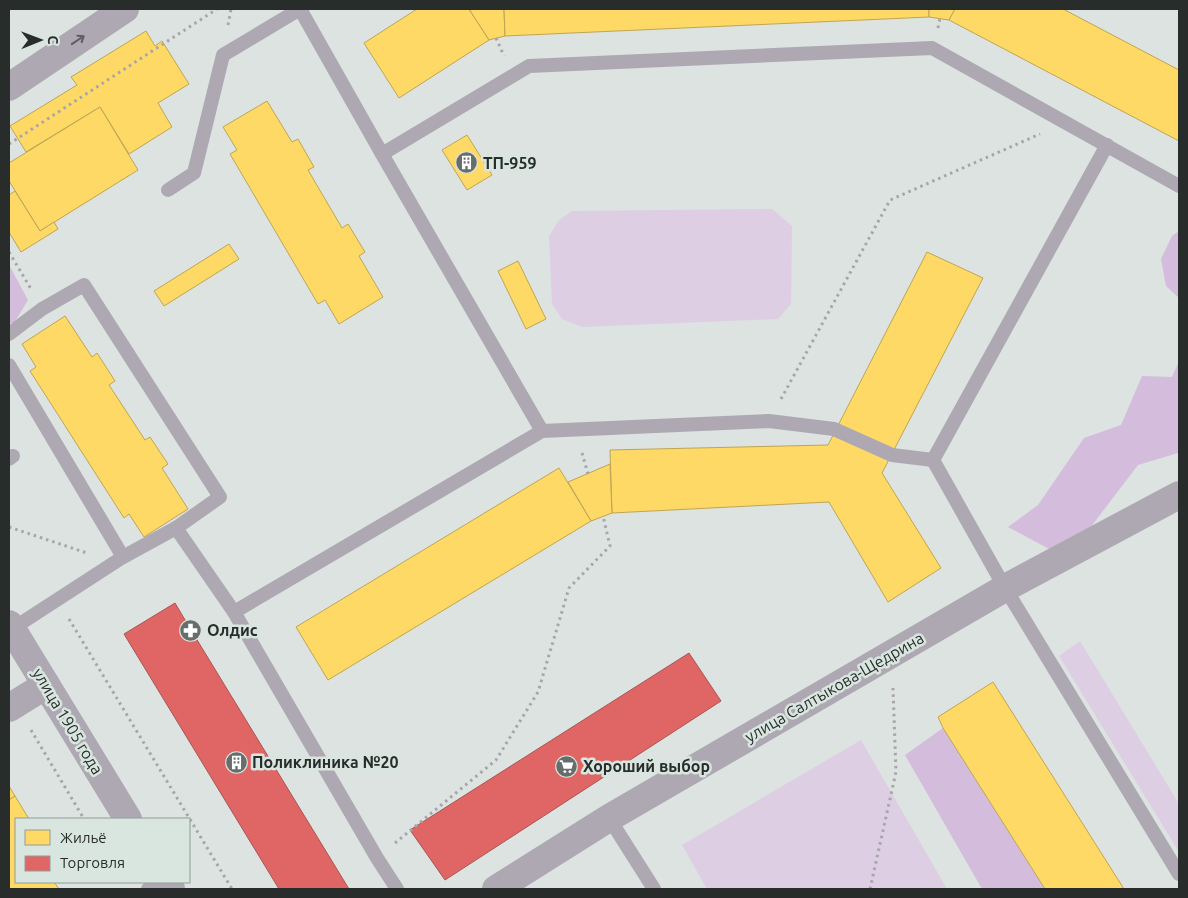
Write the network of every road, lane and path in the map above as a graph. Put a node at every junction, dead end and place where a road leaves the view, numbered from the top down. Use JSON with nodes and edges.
{"nodes":[{"id":1,"x":126,"y":9,"type":"edge"},
{"id":2,"x":217,"y":9,"type":"edge"},
{"id":3,"x":300,"y":9,"type":"edge"},
{"id":4,"x":9,"y":87,"type":"edge"},
{"id":5,"x":1066,"y":122,"type":"junction"},
{"id":6,"x":9,"y":144,"type":"edge"},
{"id":7,"x":1107,"y":145,"type":"junction"},
{"id":8,"x":382,"y":154,"type":"junction"},
{"id":9,"x":1179,"y":186,"type":"edge"},
{"id":10,"x":168,"y":190,"type":"dead end"},
{"id":11,"x":9,"y":252,"type":"edge"},
{"id":12,"x":42,"y":309,"type":"junction"},
{"id":13,"x":9,"y":334,"type":"edge"},
{"id":14,"x":9,"y":365,"type":"edge"},
{"id":15,"x":768,"y":421,"type":"junction"},
{"id":16,"x":542,"y":430,"type":"junction"},
{"id":17,"x":933,"y":460,"type":"junction"},
{"id":18,"x":1179,"y":495,"type":"edge"},
{"id":19,"x":603,"y":516,"type":"dead end"},
{"id":20,"x":9,"y":527,"type":"edge"},
{"id":21,"x":176,"y":528,"type":"junction"},
{"id":22,"x":120,"y":560,"type":"junction"},
{"id":23,"x":1005,"y":588,"type":"junction"},
{"id":24,"x":57,"y":599,"type":"junction"},
{"id":25,"x":234,"y":612,"type":"junction"},
{"id":26,"x":10,"y":626,"type":"edge"},
{"id":27,"x":891,"y":653,"type":"junction"},
{"id":28,"x":46,"y":685,"type":"junction"},
{"id":29,"x":12,"y":706,"type":"edge"},
{"id":30,"x":83,"y":818,"type":"edge"},
{"id":31,"x":127,"y":818,"type":"edge"},
{"id":32,"x":189,"y":818,"type":"edge"},
{"id":33,"x":609,"y":818,"type":"junction"},
{"id":34,"x":190,"y":819,"type":"edge"},
{"id":35,"x":377,"y":858,"type":"junction"},
{"id":36,"x":1179,"y":874,"type":"edge"},
{"id":37,"x":159,"y":883,"type":"edge"},
{"id":38,"x":148,"y":889,"type":"edge"},
{"id":39,"x":232,"y":889,"type":"edge"},
{"id":40,"x":397,"y":889,"type":"edge"},
{"id":41,"x":496,"y":889,"type":"edge"},
{"id":42,"x":654,"y":889,"type":"edge"},
{"id":43,"x":870,"y":889,"type":"edge"}],
"edges":[{"from":4,"to":1,"type":"street","one_way":true},
{"from":2,"to":6,"type":"path"},
{"from":3,"to":8,"type":"lane"},
{"from":3,"to":10,"type":"lane"},
{"from":5,"to":7,"type":"lane"},
{"from":5,"to":8,"type":"lane"},
{"from":5,"to":15,"type":"path"},
{"from":7,"to":9,"type":"lane"},
{"from":7,"to":17,"type":"lane"},
{"from":8,"to":16,"type":"lane"},
{"from":11,"to":12,"type":"path"},
{"from":12,"to":13,"type":"lane"},
{"from":12,"to":21,"type":"lane"},
{"from":14,"to":22,"type":"lane"},
{"from":15,"to":16,"type":"lane"},
{"from":15,"to":17,"type":"lane"},
{"from":16,"to":25,"type":"lane"},
{"from":17,"to":23,"type":"lane"},
{"from":18,"to":23,"type":"street","name":"улица Салтыкова-Щедрина"},
{"from":19,"to":35,"type":"path"},
{"from":20,"to":22,"type":"path"},
{"from":21,"to":22,"type":"lane"},
{"from":21,"to":25,"type":"lane"},
{"from":22,"to":24,"type":"lane"},
{"from":23,"to":27,"type":"street","name":"улица Салтыкова-Щедрина"},
{"from":23,"to":36,"type":"lane"},
{"from":24,"to":26,"type":"lane"},
{"from":24,"to":32,"type":"path"},
{"from":25,"to":35,"type":"lane"},
{"from":26,"to":28,"type":"street","name":"улица 1905 года"},
{"from":27,"to":33,"type":"street","name":"улица Салтыкова-Щедрина"},
{"from":27,"to":43,"type":"path"},
{"from":28,"to":29,"type":"street"},
{"from":28,"to":31,"type":"street","name":"улица 1905 года"},
{"from":29,"to":30,"type":"path"},
{"from":33,"to":41,"type":"street","name":"улица Салтыкова-Щедрина"},
{"from":33,"to":42,"type":"lane"},
{"from":34,"to":39,"type":"path"},
{"from":35,"to":40,"type":"lane"},
{"from":37,"to":38,"type":"lane"}]}
